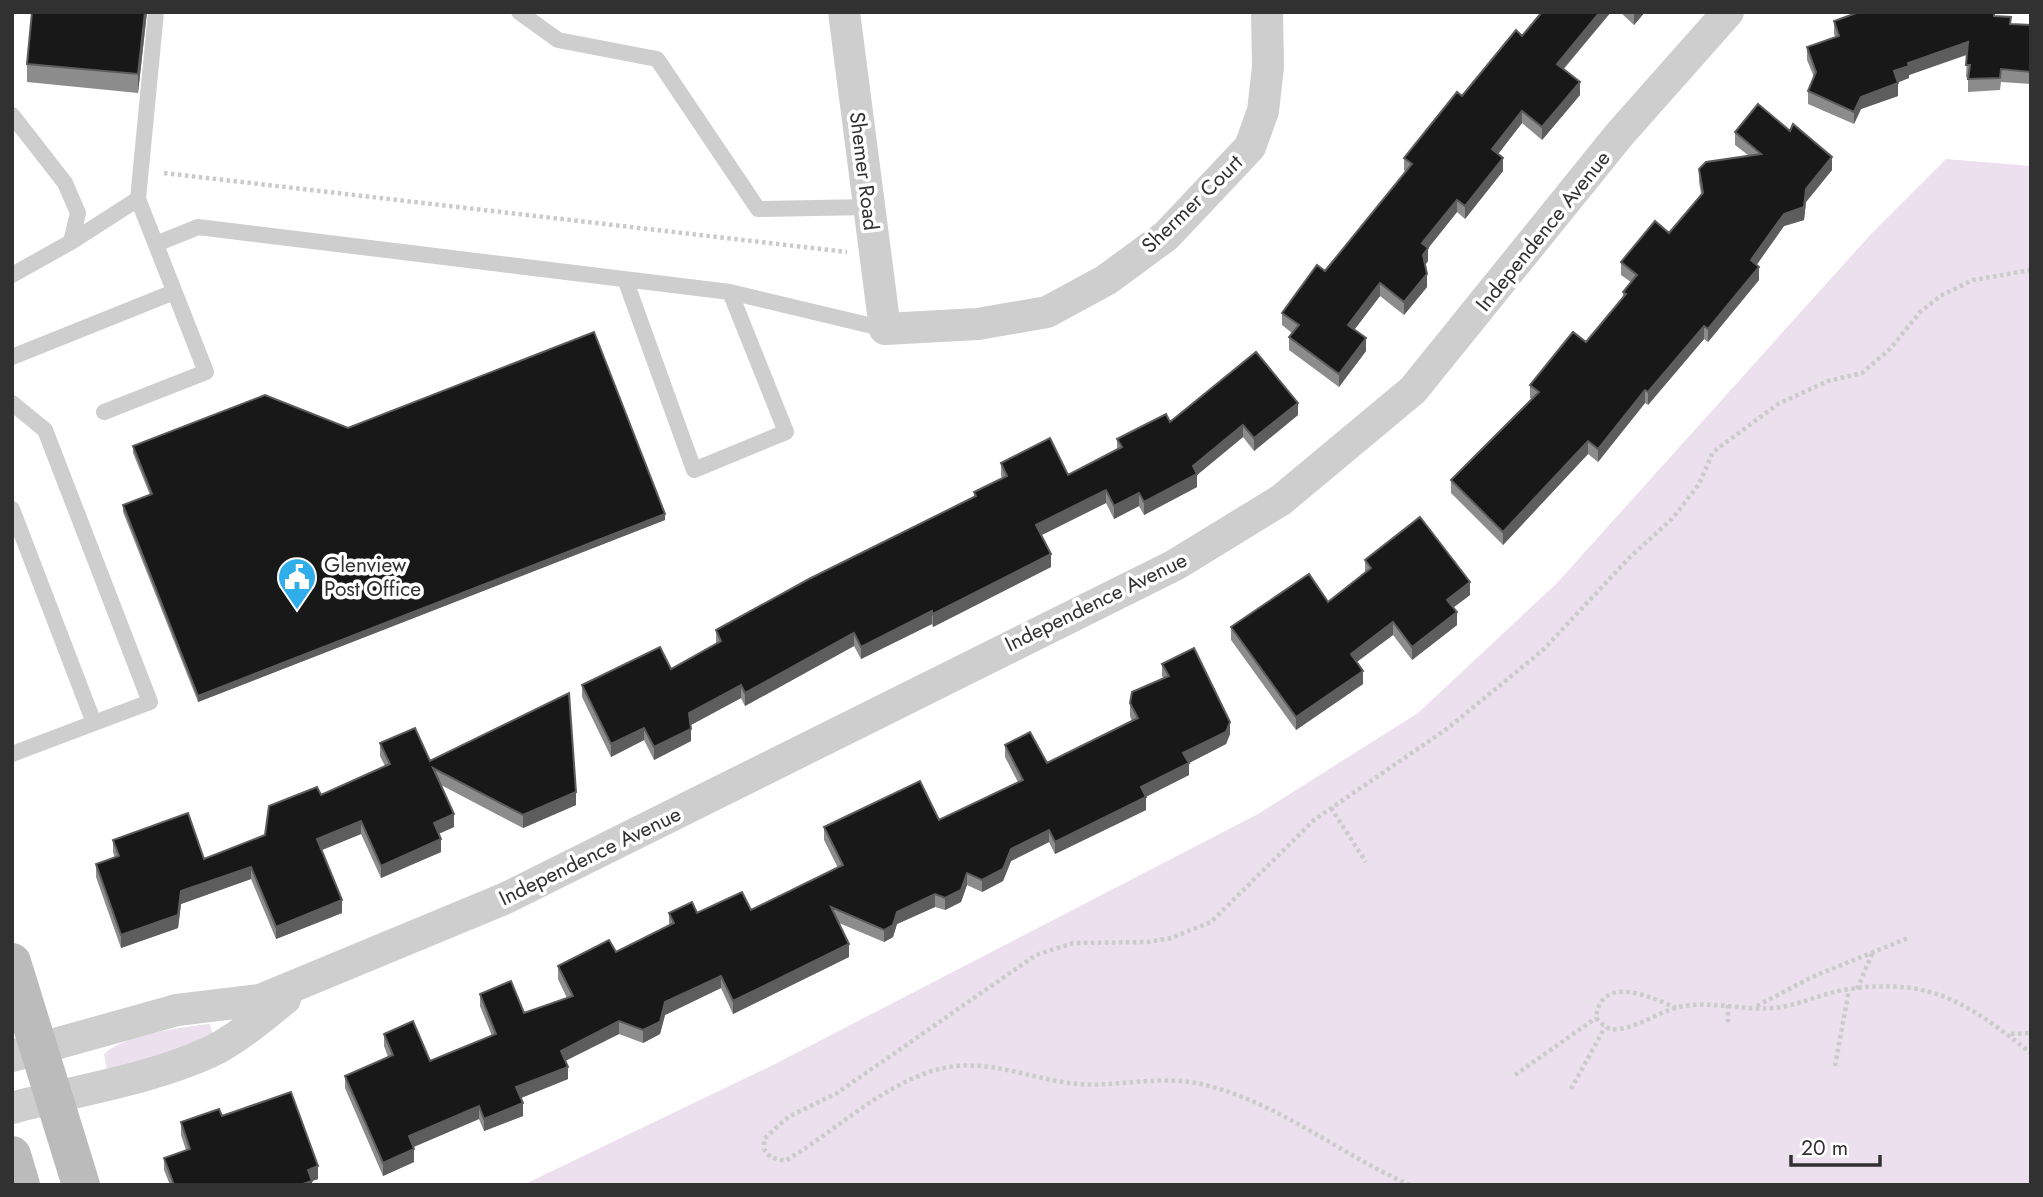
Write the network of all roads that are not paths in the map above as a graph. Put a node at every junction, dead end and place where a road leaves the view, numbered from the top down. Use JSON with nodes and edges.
{"nodes":[{"id":1,"x":156,"y":12,"type":"edge"},
{"id":2,"x":519,"y":12,"type":"edge"},
{"id":3,"x":844,"y":12,"type":"edge"},
{"id":4,"x":1267,"y":12,"type":"edge"},
{"id":5,"x":1728,"y":12,"type":"edge"},
{"id":6,"x":14,"y":122,"type":"edge"},
{"id":7,"x":138,"y":199,"type":"junction"},
{"id":8,"x":869,"y":208,"type":"junction"},
{"id":9,"x":71,"y":242,"type":"junction"},
{"id":10,"x":156,"y":244,"type":"junction"},
{"id":11,"x":12,"y":275,"type":"edge"},
{"id":12,"x":625,"y":279,"type":"junction"},
{"id":13,"x":174,"y":292,"type":"junction"},
{"id":14,"x":730,"y":292,"type":"junction"},
{"id":15,"x":885,"y":329,"type":"junction"},
{"id":16,"x":12,"y":358,"type":"edge"},
{"id":17,"x":13,"y":405,"type":"edge"},
{"id":18,"x":104,"y":412,"type":"dead end"},
{"id":19,"x":12,"y":509,"type":"edge"},
{"id":20,"x":94,"y":723,"type":"junction"},
{"id":21,"x":12,"y":754,"type":"edge"},
{"id":22,"x":12,"y":962,"type":"edge"},
{"id":23,"x":308,"y":981,"type":"junction"},
{"id":24,"x":26,"y":1053,"type":"edge"},
{"id":25,"x":54,"y":1096,"type":"junction"},
{"id":26,"x":12,"y":1108,"type":"edge"},
{"id":27,"x":12,"y":1155,"type":"edge"},
{"id":28,"x":21,"y":1185,"type":"edge"},
{"id":29,"x":81,"y":1185,"type":"edge"}],
"edges":[{"from":1,"to":7,"type":"lane"},
{"from":2,"to":8,"type":"lane"},
{"from":3,"to":8,"type":"street","name":"Shemer Road"},
{"from":4,"to":15,"type":"street","name":"Shermer Court"},
{"from":5,"to":23,"type":"street","name":"Independence Avenue"},
{"from":6,"to":9,"type":"lane"},
{"from":7,"to":9,"type":"lane"},
{"from":7,"to":10,"type":"lane"},
{"from":8,"to":15,"type":"street","name":"Shemer Road"},
{"from":9,"to":11,"type":"lane"},
{"from":10,"to":12,"type":"lane"},
{"from":10,"to":13,"type":"lane"},
{"from":12,"to":14,"type":"lane"},
{"from":12,"to":14,"type":"lane"},
{"from":13,"to":16,"type":"lane"},
{"from":13,"to":18,"type":"lane"},
{"from":14,"to":15,"type":"lane"},
{"from":17,"to":20,"type":"lane"},
{"from":19,"to":20,"type":"lane"},
{"from":20,"to":21,"type":"lane"},
{"from":22,"to":24,"type":"main road"},
{"from":23,"to":24,"type":"street","name":"Independence Avenue"},
{"from":23,"to":25,"type":"street","name":"Independence Avenue"},
{"from":24,"to":25,"type":"main road"},
{"from":25,"to":26,"type":"street","name":"Independence Avenue"},
{"from":25,"to":29,"type":"main road"},
{"from":27,"to":28,"type":"main road"}]}
